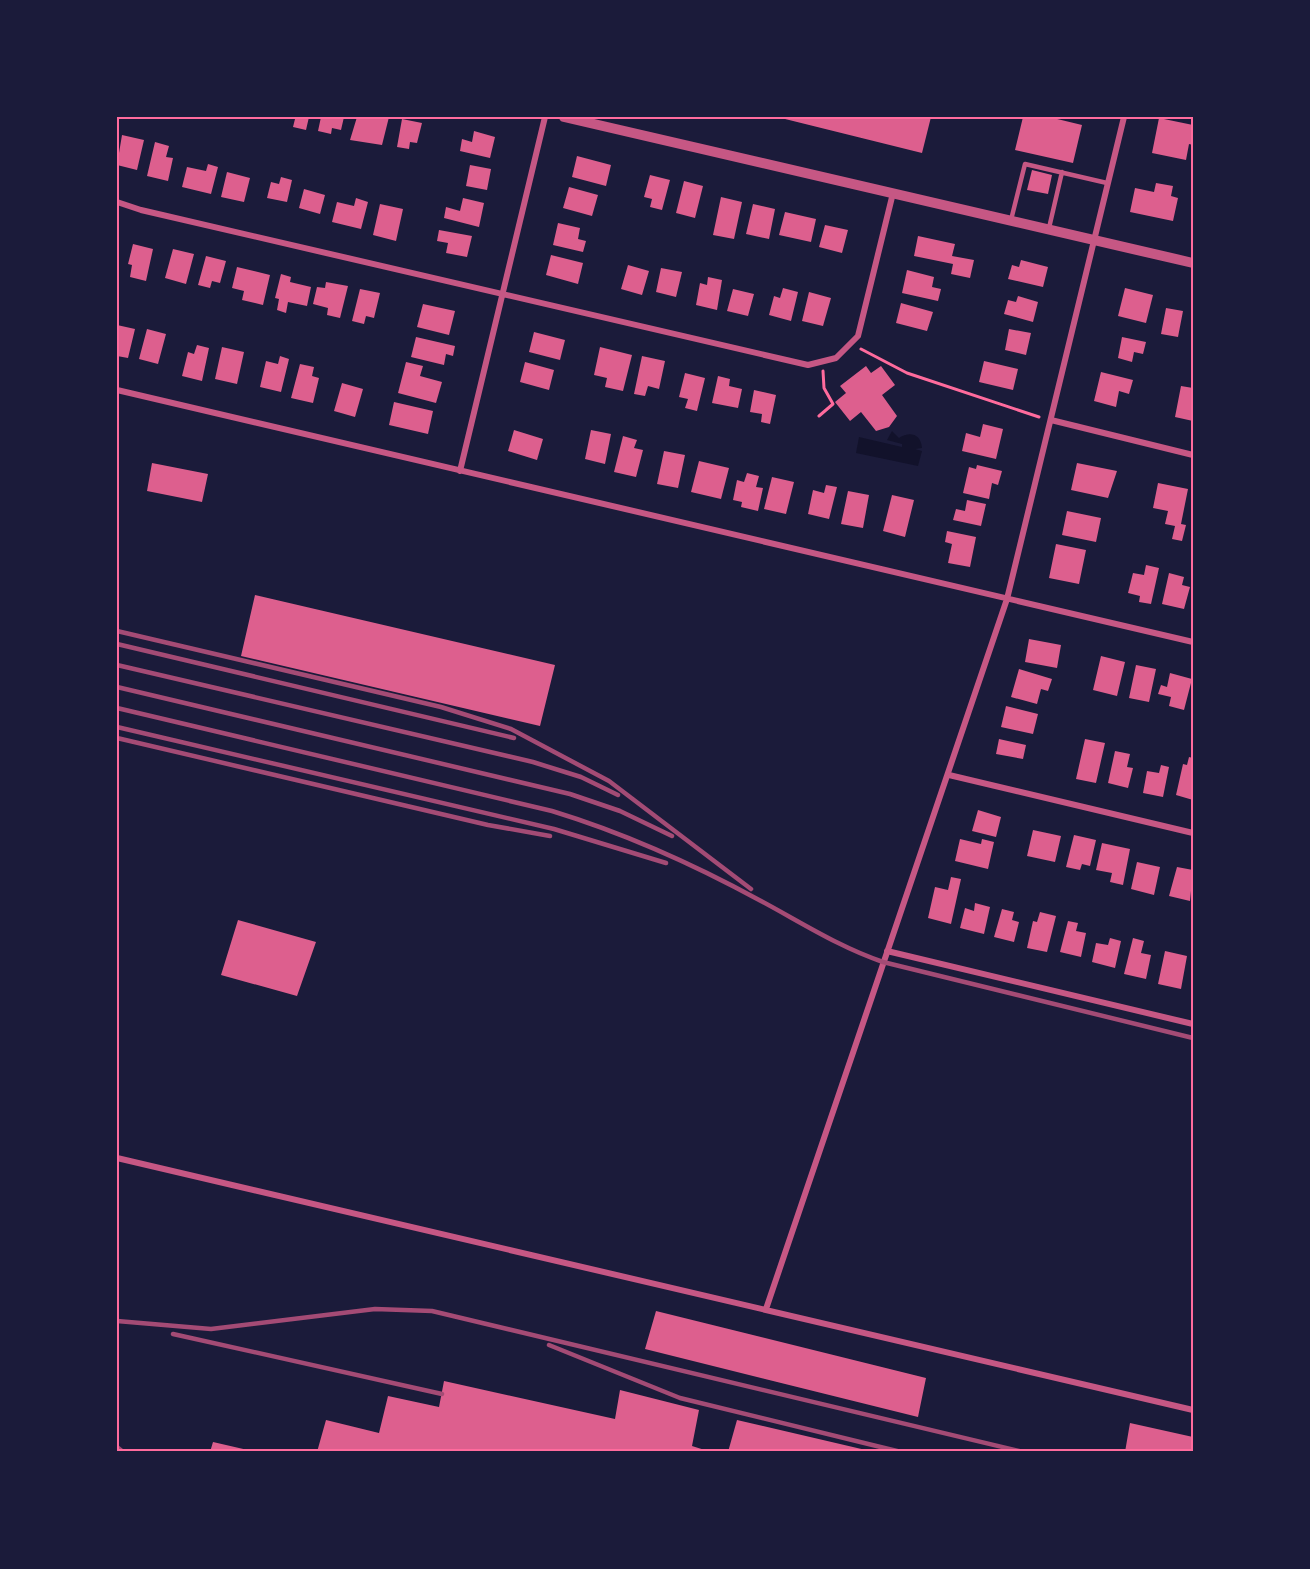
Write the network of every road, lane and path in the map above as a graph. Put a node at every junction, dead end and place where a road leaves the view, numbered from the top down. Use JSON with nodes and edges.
{"nodes":[{"id":1,"x":545,"y":117,"type":"edge"},
{"id":2,"x":564,"y":117,"type":"edge"},
{"id":3,"x":1124,"y":117,"type":"edge"},
{"id":4,"x":1062,"y":172,"type":"junction"},
{"id":5,"x":1107,"y":183,"type":"junction"},
{"id":6,"x":893,"y":192,"type":"junction"},
{"id":7,"x":117,"y":202,"type":"edge"},
{"id":8,"x":1011,"y":220,"type":"junction"},
{"id":9,"x":1049,"y":229,"type":"junction"},
{"id":10,"x":1093,"y":240,"type":"junction"},
{"id":11,"x":1193,"y":263,"type":"edge"},
{"id":12,"x":503,"y":296,"type":"junction"},
{"id":13,"x":852,"y":343,"type":"junction"},
{"id":14,"x":822,"y":364,"type":"junction"},
{"id":15,"x":117,"y":390,"type":"edge"},
{"id":16,"x":819,"y":416,"type":"dead end"},
{"id":17,"x":1051,"y":420,"type":"junction"},
{"id":18,"x":1193,"y":455,"type":"edge"},
{"id":19,"x":460,"y":471,"type":"junction"},
{"id":20,"x":1007,"y":599,"type":"junction"},
{"id":21,"x":1193,"y":642,"type":"edge"},
{"id":22,"x":949,"y":775,"type":"junction"},
{"id":23,"x":1193,"y":833,"type":"edge"},
{"id":24,"x":887,"y":951,"type":"junction"},
{"id":25,"x":1193,"y":1023,"type":"edge"},
{"id":26,"x":117,"y":1158,"type":"edge"},
{"id":27,"x":766,"y":1309,"type":"junction"},
{"id":28,"x":1193,"y":1410,"type":"edge"}],
"edges":[{"from":1,"to":12,"type":"street"},
{"from":2,"to":6,"type":"street"},
{"from":3,"to":5,"type":"street"},
{"from":4,"to":5,"type":"lane"},
{"from":4,"to":8,"type":"lane"},
{"from":4,"to":9,"type":"lane"},
{"from":5,"to":10,"type":"street"},
{"from":6,"to":8,"type":"street"},
{"from":6,"to":13,"type":"street"},
{"from":7,"to":12,"type":"street"},
{"from":8,"to":9,"type":"street"},
{"from":9,"to":10,"type":"street"},
{"from":10,"to":11,"type":"street"},
{"from":10,"to":17,"type":"street"},
{"from":12,"to":14,"type":"street"},
{"from":12,"to":19,"type":"street"},
{"from":13,"to":14,"type":"street"},
{"from":13,"to":17,"type":"path"},
{"from":14,"to":16,"type":"path"},
{"from":15,"to":19,"type":"street"},
{"from":17,"to":18,"type":"street"},
{"from":17,"to":20,"type":"street"},
{"from":19,"to":20,"type":"street"},
{"from":20,"to":21,"type":"street"},
{"from":20,"to":22,"type":"street"},
{"from":22,"to":23,"type":"street"},
{"from":22,"to":24,"type":"street"},
{"from":24,"to":25,"type":"street"},
{"from":24,"to":27,"type":"street"},
{"from":26,"to":27,"type":"street"},
{"from":27,"to":28,"type":"street"}]}
